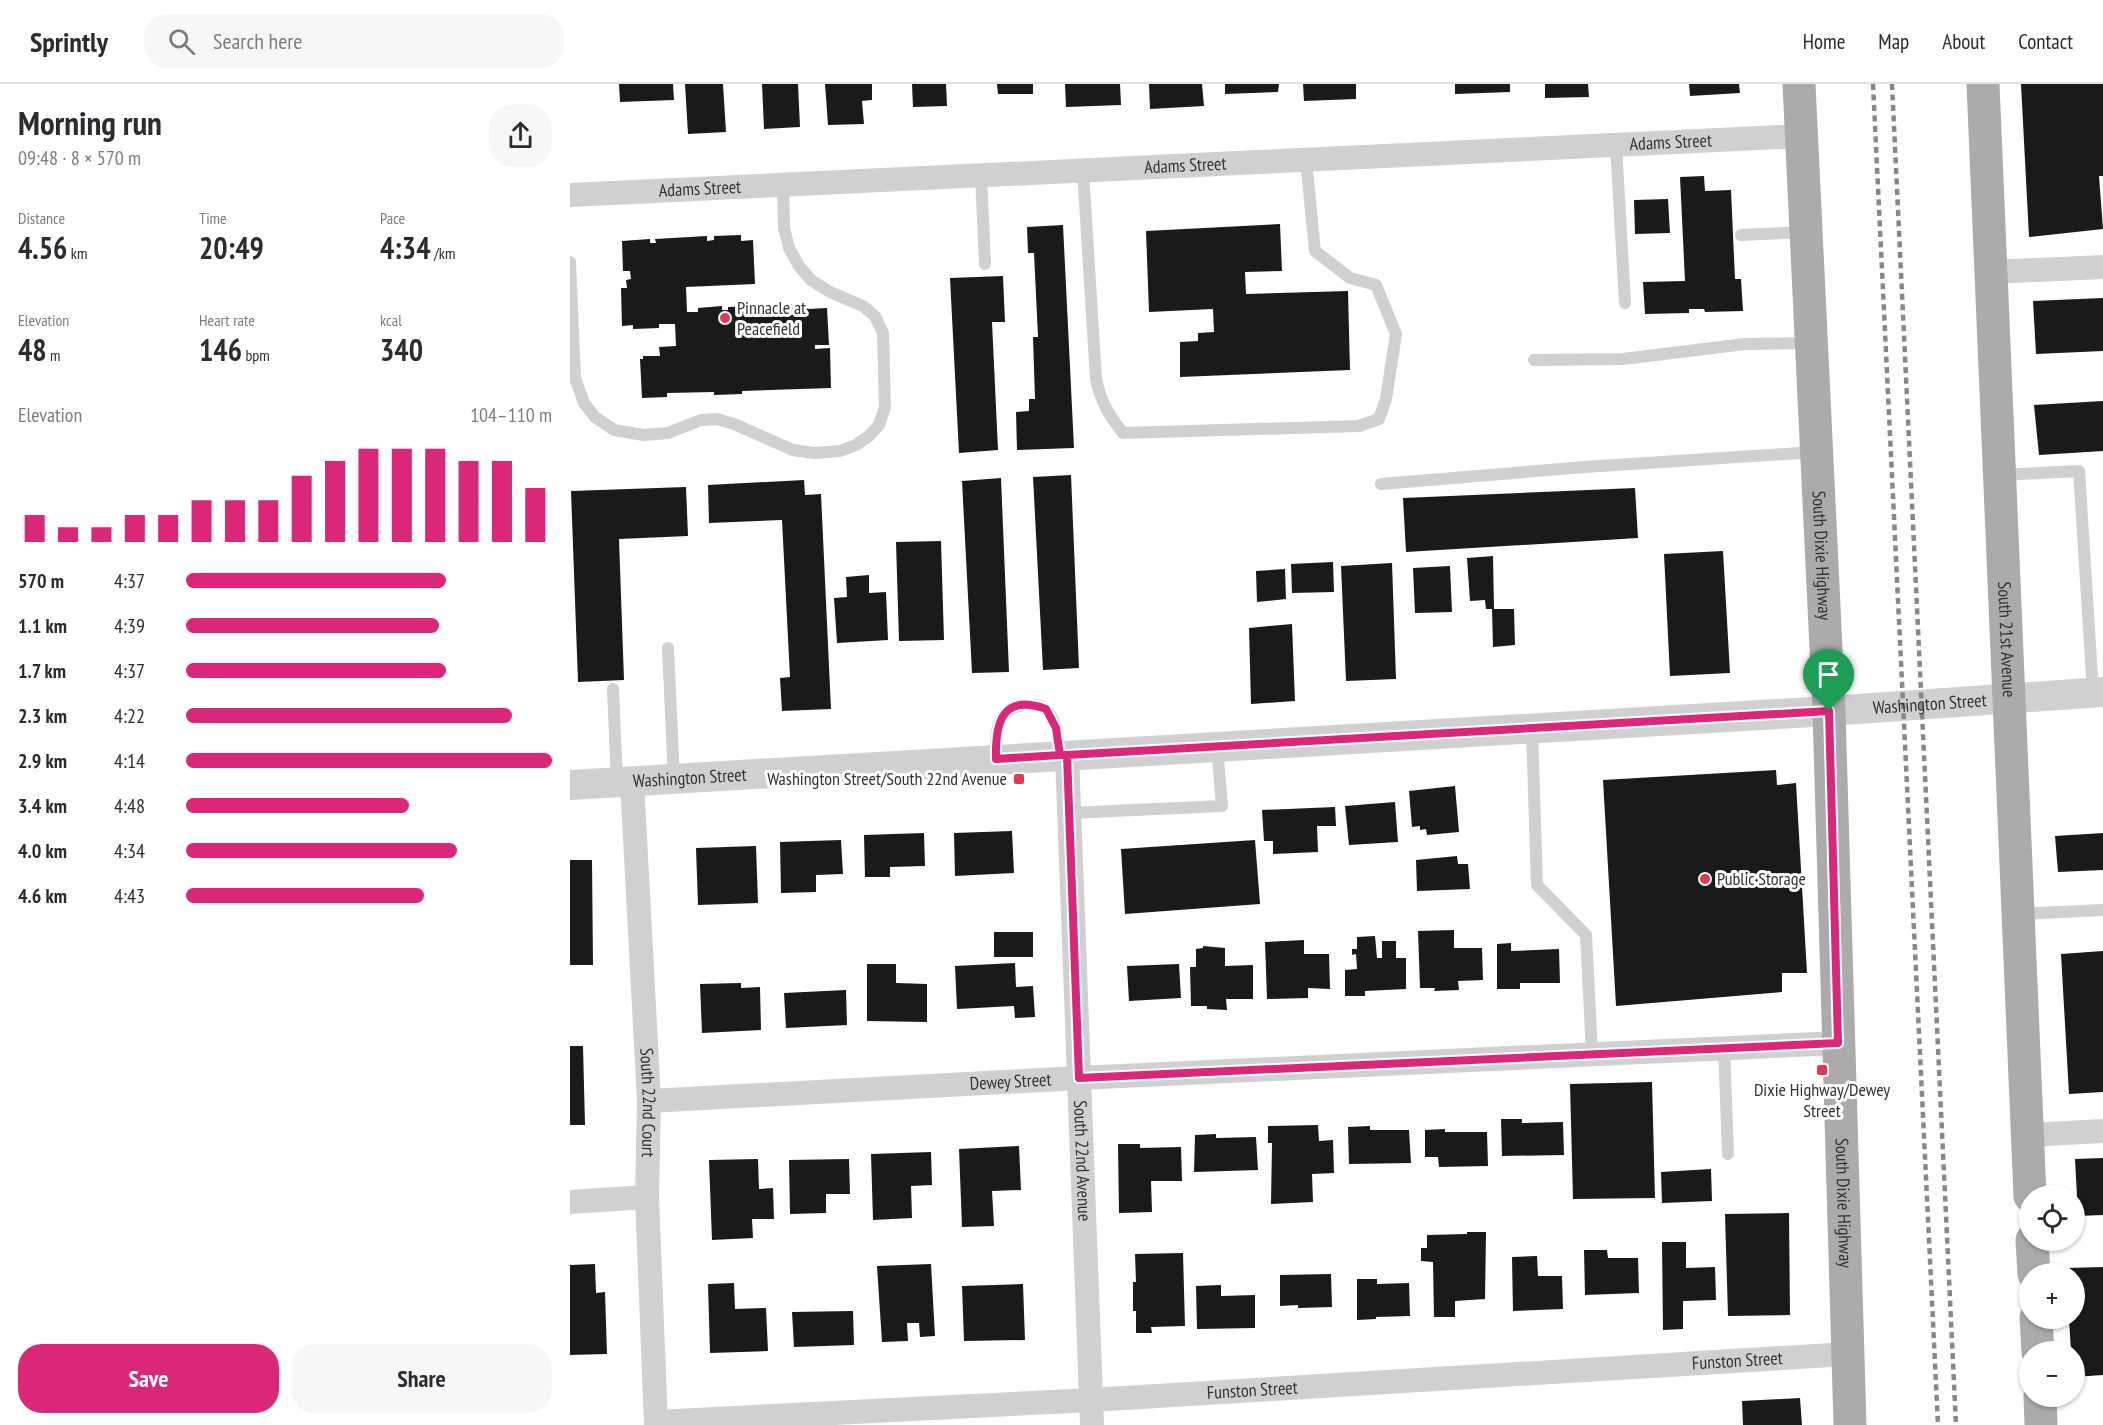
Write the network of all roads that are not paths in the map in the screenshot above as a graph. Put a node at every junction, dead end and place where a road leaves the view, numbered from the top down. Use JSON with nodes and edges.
{"nodes":[{"id":1,"x":1799,"y":84,"type":"edge"},
{"id":2,"x":1983,"y":84,"type":"edge"},
{"id":3,"x":1802,"y":136,"type":"junction"},
{"id":4,"x":1616,"y":145,"type":"junction"},
{"id":5,"x":1306,"y":160,"type":"junction"},
{"id":6,"x":1083,"y":170,"type":"junction"},
{"id":7,"x":981,"y":175,"type":"junction"},
{"id":8,"x":783,"y":185,"type":"junction"},
{"id":9,"x":570,"y":195,"type":"edge"},
{"id":10,"x":1807,"y":232,"type":"junction"},
{"id":11,"x":1741,"y":235,"type":"dead end"},
{"id":12,"x":570,"y":262,"type":"edge"},
{"id":13,"x":985,"y":264,"type":"dead end"},
{"id":14,"x":2103,"y":267,"type":"edge"},
{"id":15,"x":1991,"y":272,"type":"junction"},
{"id":16,"x":1625,"y":303,"type":"dead end"},
{"id":17,"x":1812,"y":343,"type":"junction"},
{"id":18,"x":1534,"y":360,"type":"dead end"},
{"id":19,"x":1817,"y":452,"type":"junction"},
{"id":20,"x":1999,"y":475,"type":"junction"},
{"id":21,"x":1381,"y":484,"type":"dead end"},
{"id":22,"x":668,"y":648,"type":"dead end"},
{"id":23,"x":613,"y":689,"type":"dead end"},
{"id":24,"x":2098,"y":693,"type":"edge"},
{"id":25,"x":2008,"y":698,"type":"junction"},
{"id":26,"x":1829,"y":711,"type":"junction"},
{"id":27,"x":1532,"y":728,"type":"junction"},
{"id":28,"x":1217,"y":746,"type":"junction"},
{"id":29,"x":1063,"y":755,"type":"junction"},
{"id":30,"x":996,"y":759,"type":"junction"},
{"id":31,"x":674,"y":779,"type":"junction"},
{"id":32,"x":624,"y":782,"type":"junction"},
{"id":33,"x":570,"y":785,"type":"edge"},
{"id":34,"x":1069,"y":813,"type":"junction"},
{"id":35,"x":2103,"y":910,"type":"edge"},
{"id":36,"x":2018,"y":914,"type":"junction"},
{"id":37,"x":1838,"y":1043,"type":"junction"},
{"id":38,"x":1724,"y":1048,"type":"junction"},
{"id":39,"x":1592,"y":1053,"type":"junction"},
{"id":40,"x":1079,"y":1078,"type":"junction"},
{"id":41,"x":649,"y":1101,"type":"junction"},
{"id":42,"x":2103,"y":1131,"type":"edge"},
{"id":43,"x":2027,"y":1135,"type":"junction"},
{"id":44,"x":1728,"y":1154,"type":"dead end"},
{"id":45,"x":2029,"y":1185,"type":"edge"},
{"id":46,"x":647,"y":1197,"type":"junction"},
{"id":47,"x":570,"y":1202,"type":"edge"},
{"id":48,"x":1848,"y":1354,"type":"junction"},
{"id":49,"x":1091,"y":1400,"type":"junction"},
{"id":50,"x":2040,"y":1407,"type":"edge"},
{"id":51,"x":656,"y":1424,"type":"edge"},
{"id":52,"x":1092,"y":1425,"type":"edge"},
{"id":53,"x":1850,"y":1425,"type":"edge"},
{"id":54,"x":2041,"y":1425,"type":"edge"}],
"edges":[{"from":1,"to":3,"type":"main road","name":"South Dixie Highway"},
{"from":2,"to":15,"type":"main road","name":"South 21st Avenue"},
{"from":3,"to":4,"type":"street","name":"Adams Street"},
{"from":3,"to":10,"type":"main road","name":"South Dixie Highway"},
{"from":4,"to":5,"type":"street","name":"Adams Street"},
{"from":4,"to":16,"type":"lane"},
{"from":5,"to":6,"type":"street","name":"Adams Street"},
{"from":5,"to":6,"type":"lane"},
{"from":6,"to":7,"type":"street","name":"Adams Street"},
{"from":7,"to":8,"type":"street","name":"Adams Street"},
{"from":7,"to":13,"type":"lane"},
{"from":8,"to":9,"type":"street","name":"Adams Street"},
{"from":8,"to":12,"type":"lane"},
{"from":10,"to":11,"type":"lane"},
{"from":10,"to":17,"type":"main road","name":"South Dixie Highway"},
{"from":14,"to":15,"type":"street"},
{"from":15,"to":20,"type":"main road","name":"South 21st Avenue"},
{"from":17,"to":18,"type":"lane"},
{"from":17,"to":19,"type":"main road","name":"South Dixie Highway"},
{"from":19,"to":21,"type":"lane"},
{"from":19,"to":26,"type":"main road","name":"South Dixie Highway"},
{"from":20,"to":24,"type":"lane"},
{"from":20,"to":25,"type":"main road","name":"South 21st Avenue"},
{"from":22,"to":31,"type":"lane"},
{"from":23,"to":32,"type":"lane"},
{"from":24,"to":25,"type":"street","name":"Washington Street"},
{"from":25,"to":26,"type":"street","name":"Washington Street"},
{"from":25,"to":36,"type":"main road","name":"South 21st Avenue"},
{"from":26,"to":27,"type":"street","name":"Washington Street"},
{"from":26,"to":37,"type":"main road","name":"South Dixie Highway"},
{"from":27,"to":28,"type":"street","name":"Washington Street"},
{"from":27,"to":39,"type":"lane"},
{"from":28,"to":29,"type":"street","name":"Washington Street"},
{"from":28,"to":34,"type":"lane"},
{"from":29,"to":30,"type":"street","name":"Washington Street"},
{"from":29,"to":30,"type":"lane"},
{"from":29,"to":34,"type":"street","name":"South 22nd Avenue"},
{"from":30,"to":31,"type":"street","name":"Washington Street"},
{"from":31,"to":32,"type":"street","name":"Washington Street"},
{"from":32,"to":33,"type":"street","name":"Washington Street"},
{"from":32,"to":41,"type":"street","name":"South 22nd Court"},
{"from":34,"to":40,"type":"street","name":"South 22nd Avenue"},
{"from":35,"to":36,"type":"lane"},
{"from":36,"to":43,"type":"main road","name":"South 21st Avenue"},
{"from":37,"to":38,"type":"street","name":"Dewey Street"},
{"from":37,"to":48,"type":"main road","name":"South Dixie Highway"},
{"from":38,"to":39,"type":"street","name":"Dewey Street"},
{"from":38,"to":44,"type":"lane"},
{"from":39,"to":40,"type":"street","name":"Dewey Street"},
{"from":40,"to":41,"type":"street","name":"Dewey Street"},
{"from":40,"to":49,"type":"street","name":"South 22nd Avenue"},
{"from":41,"to":46,"type":"street","name":"South 22nd Court"},
{"from":42,"to":43,"type":"street"},
{"from":43,"to":45,"type":"main road","name":"South 21st Avenue"},
{"from":46,"to":47,"type":"street"},
{"from":46,"to":51,"type":"street","name":"South 22nd Court"},
{"from":48,"to":49,"type":"street","name":"Funston Street"},
{"from":48,"to":53,"type":"main road","name":"South Dixie Highway"},
{"from":49,"to":51,"type":"street","name":"Funston Street"},
{"from":49,"to":52,"type":"street","name":"South 22nd Avenue"},
{"from":50,"to":54,"type":"main road"}]}
